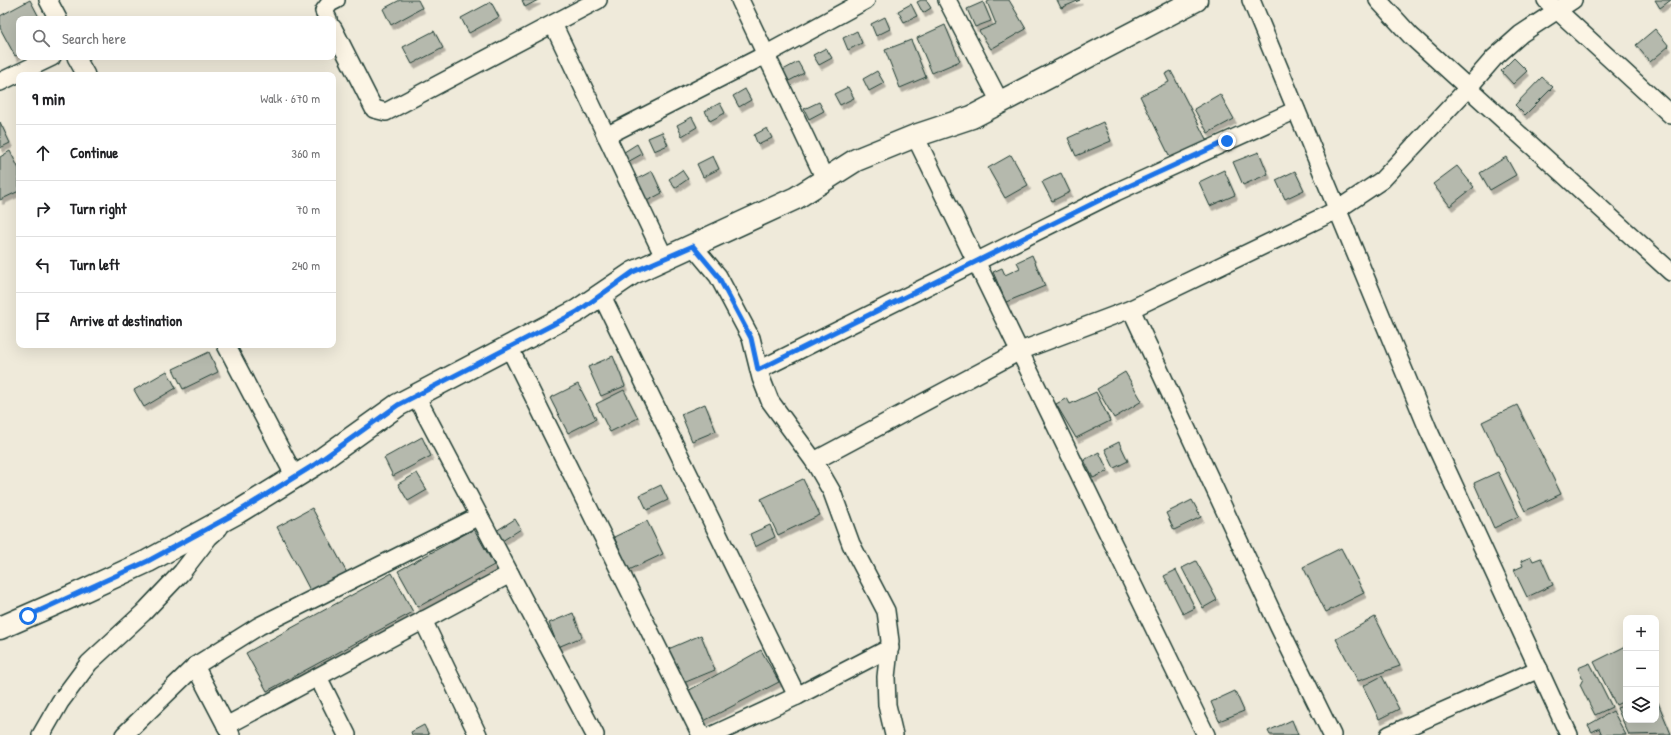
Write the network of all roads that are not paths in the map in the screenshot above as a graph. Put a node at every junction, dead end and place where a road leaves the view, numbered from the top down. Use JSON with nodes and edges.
{"nodes":[{"id":1,"x":48,"y":0,"type":"edge"},
{"id":2,"x":336,"y":0,"type":"edge"},
{"id":3,"x":598,"y":0,"type":"edge"},
{"id":4,"x":740,"y":0,"type":"edge"},
{"id":5,"x":866,"y":0,"type":"edge"},
{"id":6,"x":946,"y":0,"type":"edge"},
{"id":7,"x":1196,"y":0,"type":"edge"},
{"id":8,"x":1251,"y":0,"type":"edge"},
{"id":9,"x":1378,"y":0,"type":"edge"},
{"id":10,"x":1573,"y":0,"type":"edge"},
{"id":11,"x":1551,"y":5,"type":"edge"},
{"id":12,"x":56,"y":16,"type":"edge"},
{"id":13,"x":326,"y":16,"type":"edge"},
{"id":14,"x":553,"y":24,"type":"junction"},
{"id":15,"x":336,"y":34,"type":"edge"},
{"id":16,"x":766,"y":55,"type":"junction"},
{"id":17,"x":46,"y":60,"type":"edge"},
{"id":18,"x":78,"y":60,"type":"edge"},
{"id":19,"x":21,"y":72,"type":"edge"},
{"id":20,"x":84,"y":72,"type":"edge"},
{"id":21,"x":16,"y":74,"type":"edge"},
{"id":22,"x":0,"y":82,"type":"edge"},
{"id":23,"x":1468,"y":88,"type":"junction"},
{"id":24,"x":1000,"y":102,"type":"junction"},
{"id":25,"x":1296,"y":110,"type":"junction"},
{"id":26,"x":1671,"y":115,"type":"edge"},
{"id":27,"x":606,"y":136,"type":"junction"},
{"id":28,"x":915,"y":136,"type":"junction"},
{"id":29,"x":826,"y":179,"type":"junction"},
{"id":30,"x":1337,"y":210,"type":"junction"},
{"id":31,"x":693,"y":246,"type":"junction"},
{"id":32,"x":665,"y":259,"type":"junction"},
{"id":33,"x":976,"y":262,"type":"junction"},
{"id":34,"x":1671,"y":272,"type":"edge"},
{"id":35,"x":601,"y":294,"type":"junction"},
{"id":36,"x":1131,"y":309,"type":"junction"},
{"id":37,"x":509,"y":346,"type":"junction"},
{"id":38,"x":228,"y":348,"type":"edge"},
{"id":39,"x":1020,"y":351,"type":"junction"},
{"id":40,"x":758,"y":370,"type":"junction"},
{"id":41,"x":416,"y":396,"type":"junction"},
{"id":42,"x":814,"y":461,"type":"junction"},
{"id":43,"x":295,"y":477,"type":"junction"},
{"id":44,"x":238,"y":512,"type":"junction"},
{"id":45,"x":479,"y":516,"type":"junction"},
{"id":46,"x":510,"y":574,"type":"junction"},
{"id":47,"x":423,"y":620,"type":"junction"},
{"id":48,"x":0,"y":628,"type":"edge"},
{"id":49,"x":890,"y":648,"type":"junction"},
{"id":50,"x":195,"y":666,"type":"junction"},
{"id":51,"x":1539,"y":669,"type":"junction"},
{"id":52,"x":318,"y":677,"type":"junction"},
{"id":53,"x":797,"y":696,"type":"junction"},
{"id":54,"x":228,"y":731,"type":"edge"},
{"id":55,"x":40,"y":735,"type":"edge"},
{"id":56,"x":124,"y":735,"type":"edge"},
{"id":57,"x":347,"y":735,"type":"edge"},
{"id":58,"x":478,"y":735,"type":"edge"},
{"id":59,"x":595,"y":735,"type":"edge"},
{"id":60,"x":701,"y":735,"type":"edge"},
{"id":61,"x":713,"y":735,"type":"edge"},
{"id":62,"x":894,"y":735,"type":"edge"},
{"id":63,"x":1206,"y":735,"type":"edge"},
{"id":64,"x":1332,"y":735,"type":"edge"},
{"id":65,"x":1389,"y":735,"type":"edge"},
{"id":66,"x":1569,"y":735,"type":"edge"}],
"edges":[{"from":1,"to":12,"type":"street"},
{"from":2,"to":13,"type":"street"},
{"from":3,"to":14,"type":"street"},
{"from":4,"to":16,"type":"street"},
{"from":5,"to":16,"type":"street"},
{"from":6,"to":24,"type":"street"},
{"from":7,"to":24,"type":"main road"},
{"from":8,"to":25,"type":"street"},
{"from":9,"to":23,"type":"street"},
{"from":10,"to":11,"type":"street"},
{"from":11,"to":23,"type":"street"},
{"from":11,"to":26,"type":"street"},
{"from":14,"to":15,"type":"street"},
{"from":14,"to":27,"type":"street"},
{"from":16,"to":27,"type":"street"},
{"from":16,"to":29,"type":"street"},
{"from":17,"to":19,"type":"street"},
{"from":18,"to":20,"type":"street"},
{"from":21,"to":22,"type":"street"},
{"from":23,"to":30,"type":"street"},
{"from":23,"to":34,"type":"street"},
{"from":24,"to":28,"type":"main road"},
{"from":25,"to":30,"type":"street"},
{"from":25,"to":33,"type":"street"},
{"from":27,"to":32,"type":"street"},
{"from":28,"to":29,"type":"main road"},
{"from":28,"to":33,"type":"street"},
{"from":29,"to":31,"type":"main road"},
{"from":30,"to":36,"type":"street"},
{"from":30,"to":51,"type":"street"},
{"from":31,"to":32,"type":"main road"},
{"from":31,"to":40,"type":"street"},
{"from":32,"to":35,"type":"main road"},
{"from":33,"to":39,"type":"street"},
{"from":33,"to":40,"type":"street"},
{"from":35,"to":37,"type":"main road"},
{"from":35,"to":53,"type":"street"},
{"from":36,"to":39,"type":"street"},
{"from":36,"to":64,"type":"street"},
{"from":37,"to":41,"type":"main road"},
{"from":37,"to":60,"type":"street"},
{"from":38,"to":43,"type":"street"},
{"from":39,"to":42,"type":"street"},
{"from":39,"to":63,"type":"street"},
{"from":40,"to":42,"type":"street"},
{"from":41,"to":43,"type":"main road"},
{"from":41,"to":45,"type":"street"},
{"from":42,"to":49,"type":"street"},
{"from":43,"to":44,"type":"main road"},
{"from":44,"to":48,"type":"main road"},
{"from":44,"to":55,"type":"street"},
{"from":45,"to":46,"type":"street"},
{"from":45,"to":50,"type":"street"},
{"from":46,"to":47,"type":"street"},
{"from":46,"to":59,"type":"street"},
{"from":47,"to":52,"type":"street"},
{"from":47,"to":58,"type":"street"},
{"from":49,"to":53,"type":"street"},
{"from":49,"to":62,"type":"street"},
{"from":50,"to":54,"type":"street"},
{"from":50,"to":56,"type":"street"},
{"from":51,"to":65,"type":"street"},
{"from":51,"to":66,"type":"street"},
{"from":52,"to":54,"type":"street"},
{"from":52,"to":57,"type":"street"},
{"from":53,"to":61,"type":"street"}]}
